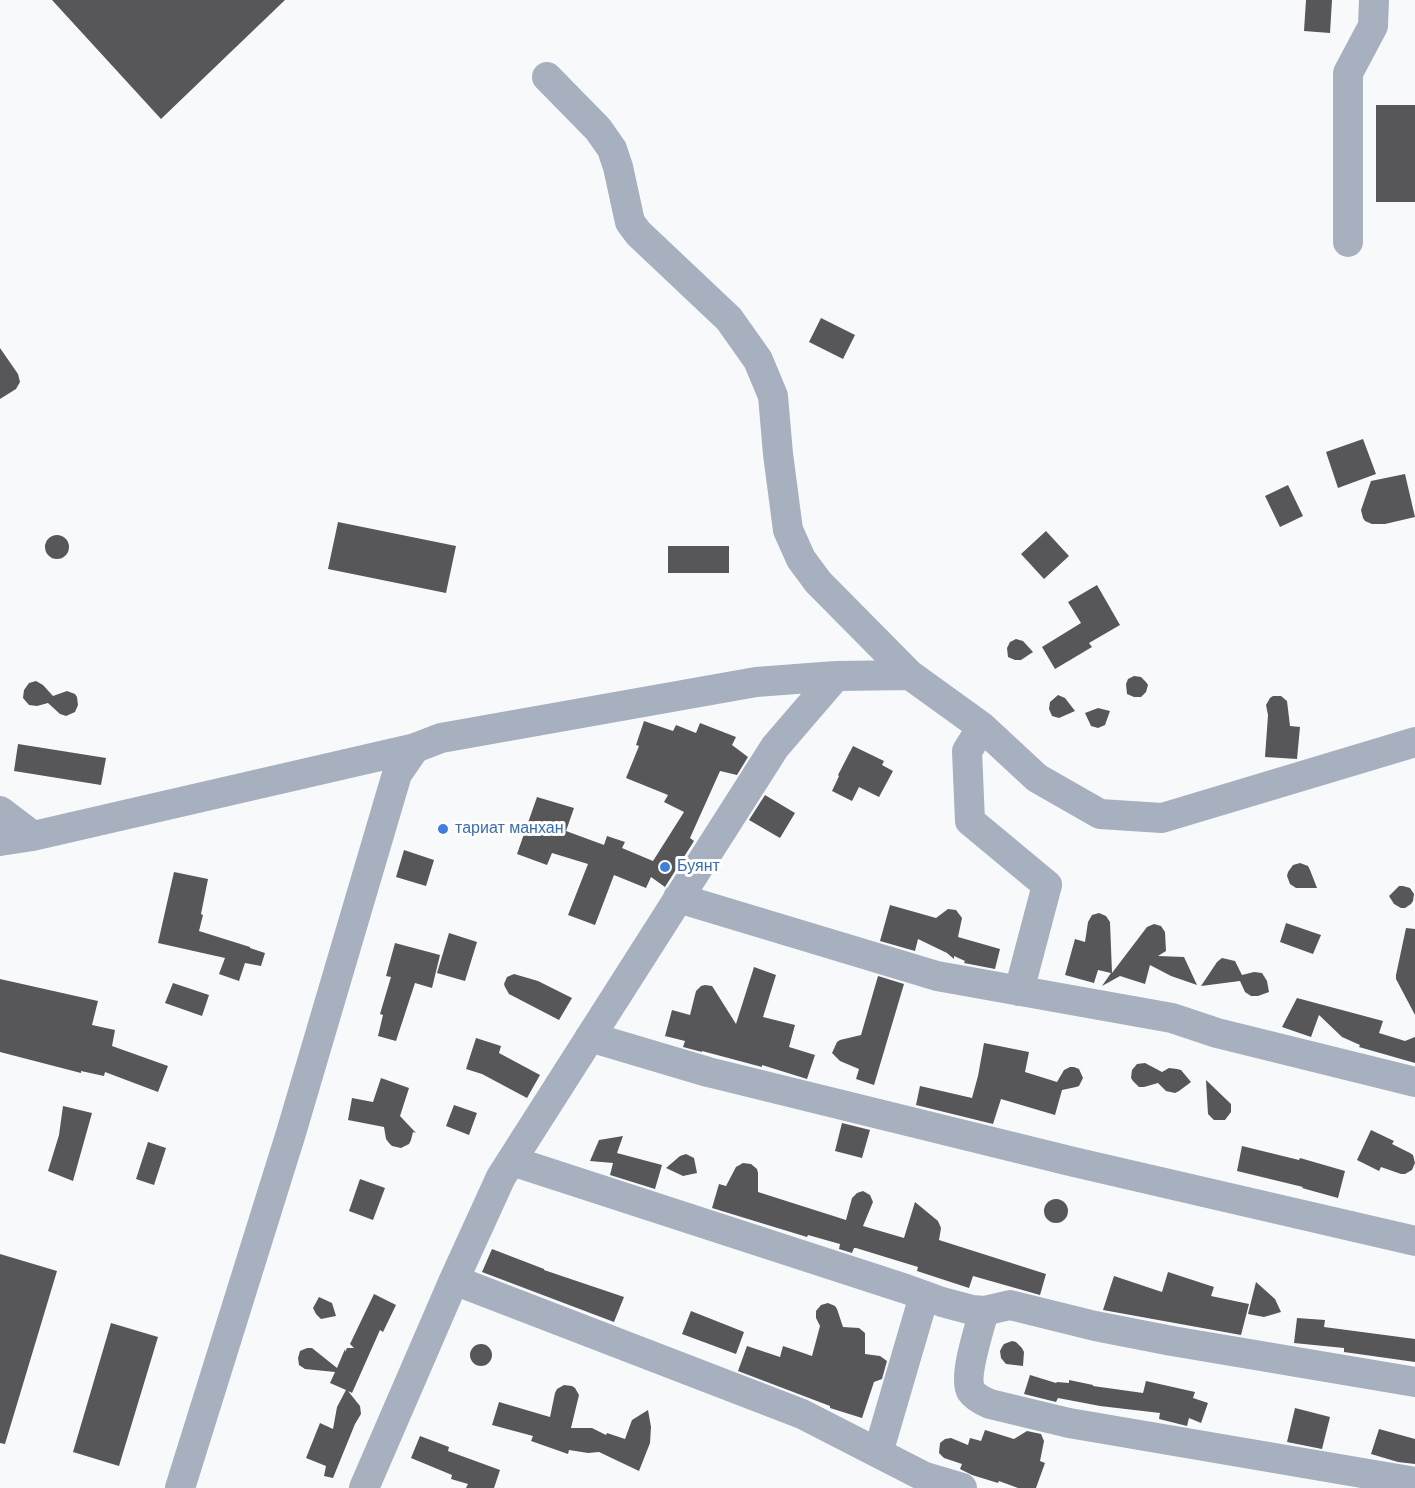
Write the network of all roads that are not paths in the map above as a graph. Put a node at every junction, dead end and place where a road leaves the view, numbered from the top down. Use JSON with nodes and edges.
{"nodes":[{"id":1,"x":1374,"y":0,"type":"edge"},
{"id":2,"x":547,"y":77,"type":"dead end"},
{"id":3,"x":1348,"y":242,"type":"dead end"},
{"id":4,"x":910,"y":675,"type":"junction"},
{"id":5,"x":836,"y":676,"type":"junction"},
{"id":6,"x":982,"y":727,"type":"junction"},
{"id":7,"x":1415,"y":742,"type":"edge"},
{"id":8,"x":415,"y":747,"type":"junction"},
{"id":9,"x":0,"y":811,"type":"edge"},
{"id":10,"x":33,"y":836,"type":"junction"},
{"id":11,"x":0,"y":841,"type":"edge"},
{"id":12,"x":678,"y":898,"type":"junction"},
{"id":13,"x":1019,"y":991,"type":"junction"},
{"id":14,"x":590,"y":1036,"type":"junction"},
{"id":15,"x":1415,"y":1082,"type":"edge"},
{"id":16,"x":512,"y":1161,"type":"junction"},
{"id":17,"x":1415,"y":1241,"type":"edge"},
{"id":18,"x":454,"y":1280,"type":"junction"},
{"id":19,"x":924,"y":1296,"type":"junction"},
{"id":20,"x":984,"y":1311,"type":"junction"},
{"id":21,"x":1415,"y":1382,"type":"edge"},
{"id":22,"x":878,"y":1453,"type":"junction"},
{"id":23,"x":1415,"y":1482,"type":"edge"},
{"id":24,"x":180,"y":1488,"type":"edge"},
{"id":25,"x":364,"y":1488,"type":"edge"},
{"id":26,"x":963,"y":1488,"type":"edge"}],
"edges":[{"from":1,"to":3,"type":"street"},
{"from":2,"to":4,"type":"street"},
{"from":4,"to":5,"type":"street"},
{"from":4,"to":6,"type":"street"},
{"from":5,"to":8,"type":"street"},
{"from":5,"to":12,"type":"street"},
{"from":6,"to":7,"type":"street"},
{"from":6,"to":13,"type":"street"},
{"from":8,"to":10,"type":"street"},
{"from":8,"to":24,"type":"street"},
{"from":9,"to":10,"type":"street"},
{"from":10,"to":11,"type":"street"},
{"from":12,"to":13,"type":"street"},
{"from":12,"to":14,"type":"street"},
{"from":13,"to":15,"type":"street"},
{"from":14,"to":16,"type":"street"},
{"from":14,"to":17,"type":"street"},
{"from":16,"to":18,"type":"street"},
{"from":16,"to":19,"type":"street"},
{"from":18,"to":22,"type":"street"},
{"from":18,"to":25,"type":"street"},
{"from":19,"to":20,"type":"street"},
{"from":19,"to":22,"type":"street"},
{"from":20,"to":21,"type":"street"},
{"from":20,"to":23,"type":"street"},
{"from":22,"to":26,"type":"street"}]}
